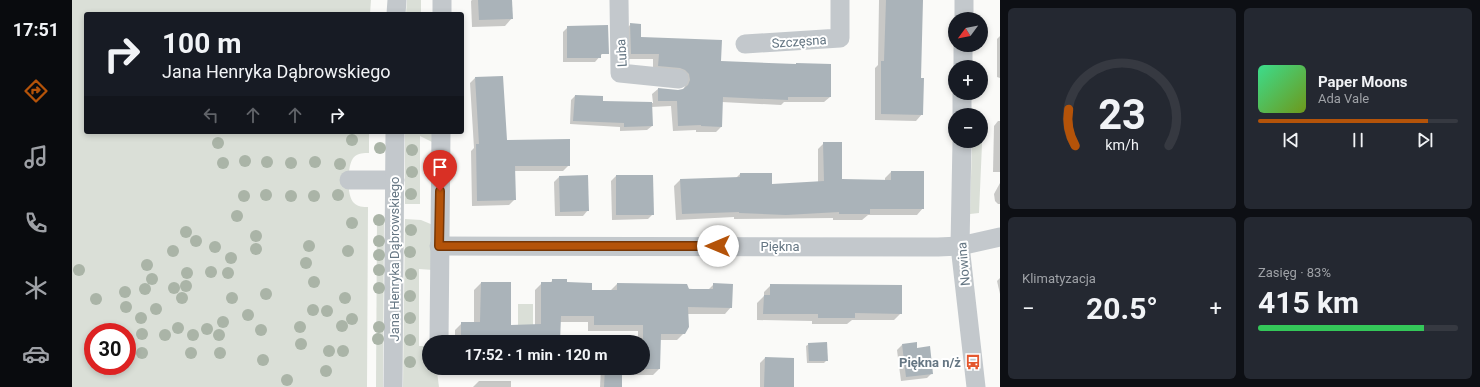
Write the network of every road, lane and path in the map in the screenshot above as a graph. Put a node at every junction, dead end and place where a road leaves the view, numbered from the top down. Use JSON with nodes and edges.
{"nodes":[{"id":1,"x":396,"y":0,"type":"edge"},
{"id":2,"x":442,"y":0,"type":"edge"},
{"id":3,"x":619,"y":0,"type":"edge"},
{"id":4,"x":840,"y":0,"type":"edge"},
{"id":5,"x":964,"y":0,"type":"edge"},
{"id":6,"x":396,"y":12,"type":"edge"},
{"id":7,"x":442,"y":12,"type":"edge"},
{"id":8,"x":964,"y":12,"type":"edge"},
{"id":9,"x":745,"y":44,"type":"dead end"},
{"id":10,"x":679,"y":79,"type":"dead end"},
{"id":11,"x":395,"y":134,"type":"edge"},
{"id":12,"x":441,"y":134,"type":"edge"},
{"id":13,"x":962,"y":148,"type":"edge"},
{"id":14,"x":349,"y":180,"type":"dead end"},
{"id":15,"x":395,"y":180,"type":"junction"},
{"id":16,"x":1000,"y":237,"type":"edge"},
{"id":17,"x":439,"y":246,"type":"junction"},
{"id":18,"x":960,"y":246,"type":"junction"},
{"id":19,"x":439,"y":335,"type":"edge"},
{"id":20,"x":393,"y":387,"type":"edge"},
{"id":21,"x":976,"y":387,"type":"edge"}],
"edges":[{"from":1,"to":6,"type":"street"},
{"from":2,"to":7,"type":"street"},
{"from":3,"to":10,"type":"street","name":"Luba"},
{"from":4,"to":9,"type":"street","name":"Szczęsna"},
{"from":5,"to":8,"type":"street"},
{"from":11,"to":15,"type":"street","name":"Jana Henryka Dąbrowskiego"},
{"from":12,"to":17,"type":"street"},
{"from":13,"to":18,"type":"street","name":"Nowina"},
{"from":14,"to":15,"type":"street"},
{"from":15,"to":20,"type":"street","name":"Jana Henryka Dąbrowskiego"},
{"from":16,"to":18,"type":"street","name":"Piękna"},
{"from":17,"to":18,"type":"street","name":"Piękna"},
{"from":17,"to":19,"type":"street"},
{"from":18,"to":21,"type":"street","name":"Nowina"}]}
